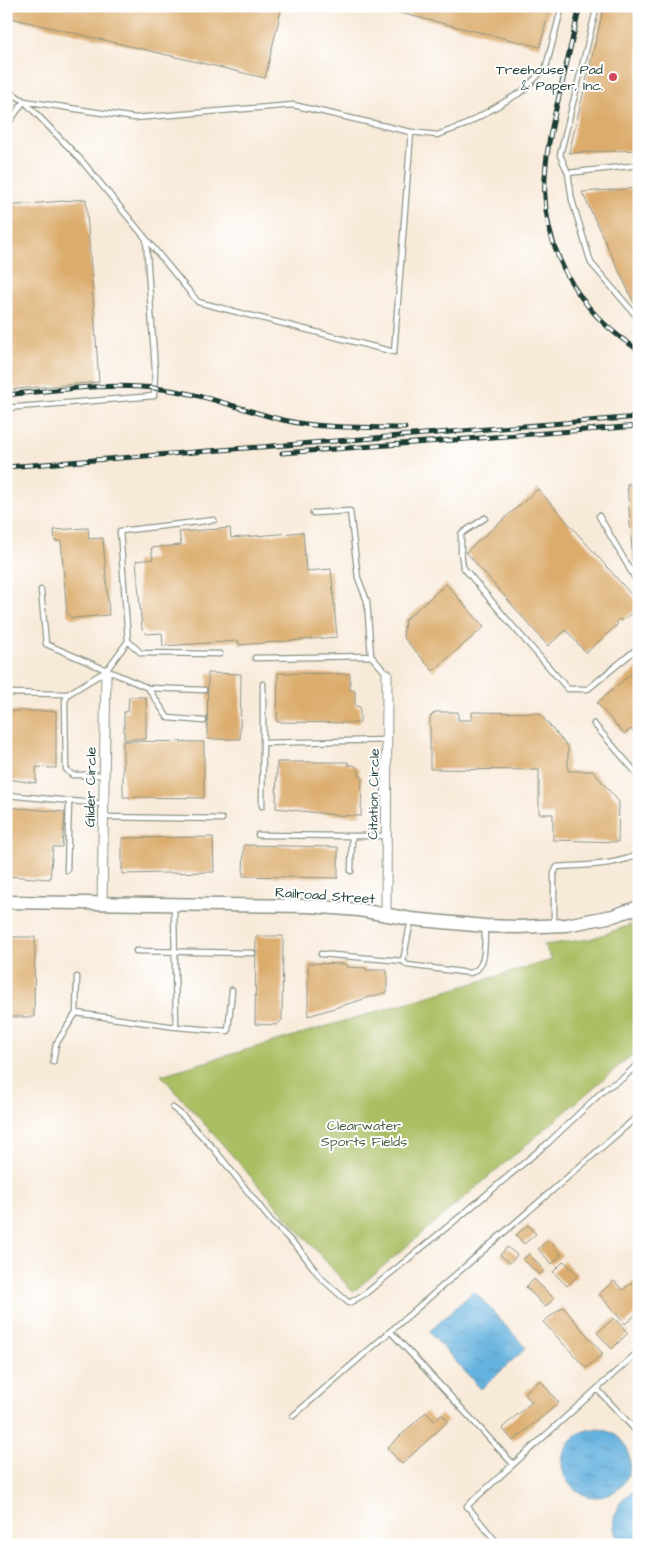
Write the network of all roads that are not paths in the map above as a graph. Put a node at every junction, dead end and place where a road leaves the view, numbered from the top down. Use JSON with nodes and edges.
{"nodes":[{"id":1,"x":562,"y":6,"type":"edge"},
{"id":2,"x":597,"y":6,"type":"edge"},
{"id":3,"x":6,"y":89,"type":"edge"},
{"id":4,"x":24,"y":102,"type":"junction"},
{"id":5,"x":6,"y":127,"type":"edge"},
{"id":6,"x":411,"y":132,"type":"junction"},
{"id":7,"x":639,"y":166,"type":"edge"},
{"id":8,"x":568,"y":173,"type":"junction"},
{"id":9,"x":146,"y":239,"type":"junction"},
{"id":10,"x":639,"y":318,"type":"edge"},
{"id":11,"x":6,"y":408,"type":"edge"},
{"id":12,"x":313,"y":514,"type":"dead end"},
{"id":13,"x":599,"y":516,"type":"dead end"},
{"id":14,"x":485,"y":518,"type":"dead end"},
{"id":15,"x":214,"y":520,"type":"dead end"},
{"id":16,"x":639,"y":585,"type":"edge"},
{"id":17,"x":41,"y":590,"type":"dead end"},
{"id":18,"x":128,"y":641,"type":"junction"},
{"id":19,"x":639,"y":647,"type":"edge"},
{"id":20,"x":220,"y":654,"type":"dead end"},
{"id":21,"x":371,"y":656,"type":"junction"},
{"id":22,"x":254,"y":658,"type":"dead end"},
{"id":23,"x":106,"y":672,"type":"junction"},
{"id":24,"x":387,"y":674,"type":"joint"},
{"id":25,"x":263,"y":684,"type":"dead end"},
{"id":26,"x":148,"y":688,"type":"junction"},
{"id":27,"x":204,"y":690,"type":"dead end"},
{"id":28,"x":6,"y":693,"type":"edge"},
{"id":29,"x":68,"y":694,"type":"junction"},
{"id":30,"x":204,"y":721,"type":"dead end"},
{"id":31,"x":594,"y":724,"type":"dead end"},
{"id":32,"x":387,"y":740,"type":"junction"},
{"id":33,"x":263,"y":743,"type":"junction"},
{"id":34,"x":104,"y":775,"type":"junction"},
{"id":35,"x":639,"y":776,"type":"edge"},
{"id":36,"x":6,"y":795,"type":"edge"},
{"id":37,"x":69,"y":802,"type":"junction"},
{"id":38,"x":104,"y":804,"type":"junction"},
{"id":39,"x":262,"y":806,"type":"dead end"},
{"id":40,"x":103,"y":817,"type":"junction"},
{"id":41,"x":222,"y":819,"type":"dead end"},
{"id":42,"x":258,"y":835,"type":"dead end"},
{"id":43,"x":352,"y":836,"type":"junction"},
{"id":44,"x":386,"y":836,"type":"junction"},
{"id":45,"x":639,"y":854,"type":"edge"},
{"id":46,"x":67,"y":870,"type":"dead end"},
{"id":47,"x":351,"y":871,"type":"dead end"},
{"id":48,"x":6,"y":902,"type":"edge"},
{"id":49,"x":102,"y":903,"type":"junction"},
{"id":50,"x":174,"y":904,"type":"junction"},
{"id":51,"x":639,"y":906,"type":"edge"},
{"id":52,"x":386,"y":914,"type":"junction"},
{"id":53,"x":412,"y":919,"type":"junction"},
{"id":54,"x":554,"y":925,"type":"junction"},
{"id":55,"x":485,"y":926,"type":"junction"},
{"id":56,"x":136,"y":951,"type":"dead end"},
{"id":57,"x":175,"y":951,"type":"junction"},
{"id":58,"x":253,"y":954,"type":"dead end"},
{"id":59,"x":320,"y":954,"type":"dead end"},
{"id":60,"x":403,"y":961,"type":"junction"},
{"id":61,"x":77,"y":977,"type":"dead end"},
{"id":62,"x":232,"y":990,"type":"dead end"},
{"id":63,"x":76,"y":1013,"type":"junction"},
{"id":64,"x":176,"y":1027,"type":"junction"},
{"id":65,"x":53,"y":1062,"type":"dead end"},
{"id":66,"x":639,"y":1063,"type":"edge"},
{"id":67,"x":173,"y":1108,"type":"dead end"},
{"id":68,"x":639,"y":1115,"type":"edge"},
{"id":69,"x":390,"y":1331,"type":"junction"},
{"id":70,"x":639,"y":1352,"type":"edge"},
{"id":71,"x":597,"y":1389,"type":"junction"},
{"id":72,"x":293,"y":1416,"type":"dead end"},
{"id":73,"x":639,"y":1434,"type":"edge"},
{"id":74,"x":513,"y":1464,"type":"junction"},
{"id":75,"x":499,"y":1545,"type":"edge"}],
"edges":[{"from":1,"to":6,"type":"lane"},
{"from":2,"to":8,"type":"lane"},
{"from":3,"to":4,"type":"lane"},
{"from":4,"to":5,"type":"lane"},
{"from":4,"to":6,"type":"lane"},
{"from":4,"to":9,"type":"lane"},
{"from":6,"to":9,"type":"lane"},
{"from":7,"to":8,"type":"lane"},
{"from":8,"to":10,"type":"lane"},
{"from":9,"to":11,"type":"lane"},
{"from":12,"to":21,"type":"lane"},
{"from":13,"to":16,"type":"lane"},
{"from":14,"to":19,"type":"lane"},
{"from":15,"to":18,"type":"lane"},
{"from":17,"to":23,"type":"lane"},
{"from":18,"to":20,"type":"lane"},
{"from":18,"to":23,"type":"lane"},
{"from":21,"to":22,"type":"lane"},
{"from":21,"to":24,"type":"lane"},
{"from":23,"to":26,"type":"lane"},
{"from":23,"to":29,"type":"lane"},
{"from":23,"to":34,"type":"street","name":"Glider Circle"},
{"from":24,"to":32,"type":"street","name":"Citation Circle"},
{"from":25,"to":33,"type":"lane"},
{"from":26,"to":27,"type":"lane"},
{"from":26,"to":30,"type":"lane"},
{"from":28,"to":29,"type":"lane"},
{"from":29,"to":34,"type":"lane"},
{"from":31,"to":35,"type":"lane"},
{"from":32,"to":33,"type":"lane"},
{"from":32,"to":44,"type":"street","name":"Citation Circle"},
{"from":33,"to":39,"type":"lane"},
{"from":34,"to":38,"type":"street","name":"Glider Circle"},
{"from":36,"to":37,"type":"lane"},
{"from":37,"to":38,"type":"lane"},
{"from":37,"to":46,"type":"lane"},
{"from":38,"to":40,"type":"street","name":"Glider Circle"},
{"from":40,"to":41,"type":"lane"},
{"from":40,"to":49,"type":"street","name":"Glider Circle"},
{"from":42,"to":43,"type":"lane"},
{"from":43,"to":44,"type":"lane"},
{"from":43,"to":47,"type":"lane"},
{"from":44,"to":52,"type":"street","name":"Citation Circle"},
{"from":45,"to":54,"type":"lane"},
{"from":48,"to":49,"type":"main road","name":"Railroad Street"},
{"from":49,"to":50,"type":"main road","name":"Railroad Street"},
{"from":50,"to":52,"type":"main road","name":"Railroad Street"},
{"from":50,"to":57,"type":"lane"},
{"from":51,"to":54,"type":"main road","name":"Railroad Street"},
{"from":52,"to":53,"type":"main road","name":"Railroad Street"},
{"from":53,"to":55,"type":"main road","name":"Railroad Street"},
{"from":53,"to":60,"type":"lane"},
{"from":54,"to":55,"type":"main road","name":"Railroad Street"},
{"from":55,"to":60,"type":"lane"},
{"from":56,"to":57,"type":"lane"},
{"from":57,"to":58,"type":"lane"},
{"from":57,"to":64,"type":"lane"},
{"from":59,"to":60,"type":"lane"},
{"from":61,"to":63,"type":"lane"},
{"from":62,"to":64,"type":"lane"},
{"from":63,"to":64,"type":"lane"},
{"from":63,"to":65,"type":"lane"},
{"from":66,"to":67,"type":"lane"},
{"from":68,"to":69,"type":"lane"},
{"from":69,"to":72,"type":"lane"},
{"from":69,"to":74,"type":"lane"},
{"from":70,"to":71,"type":"lane"},
{"from":71,"to":73,"type":"lane"},
{"from":71,"to":74,"type":"lane"},
{"from":74,"to":75,"type":"lane"}]}
